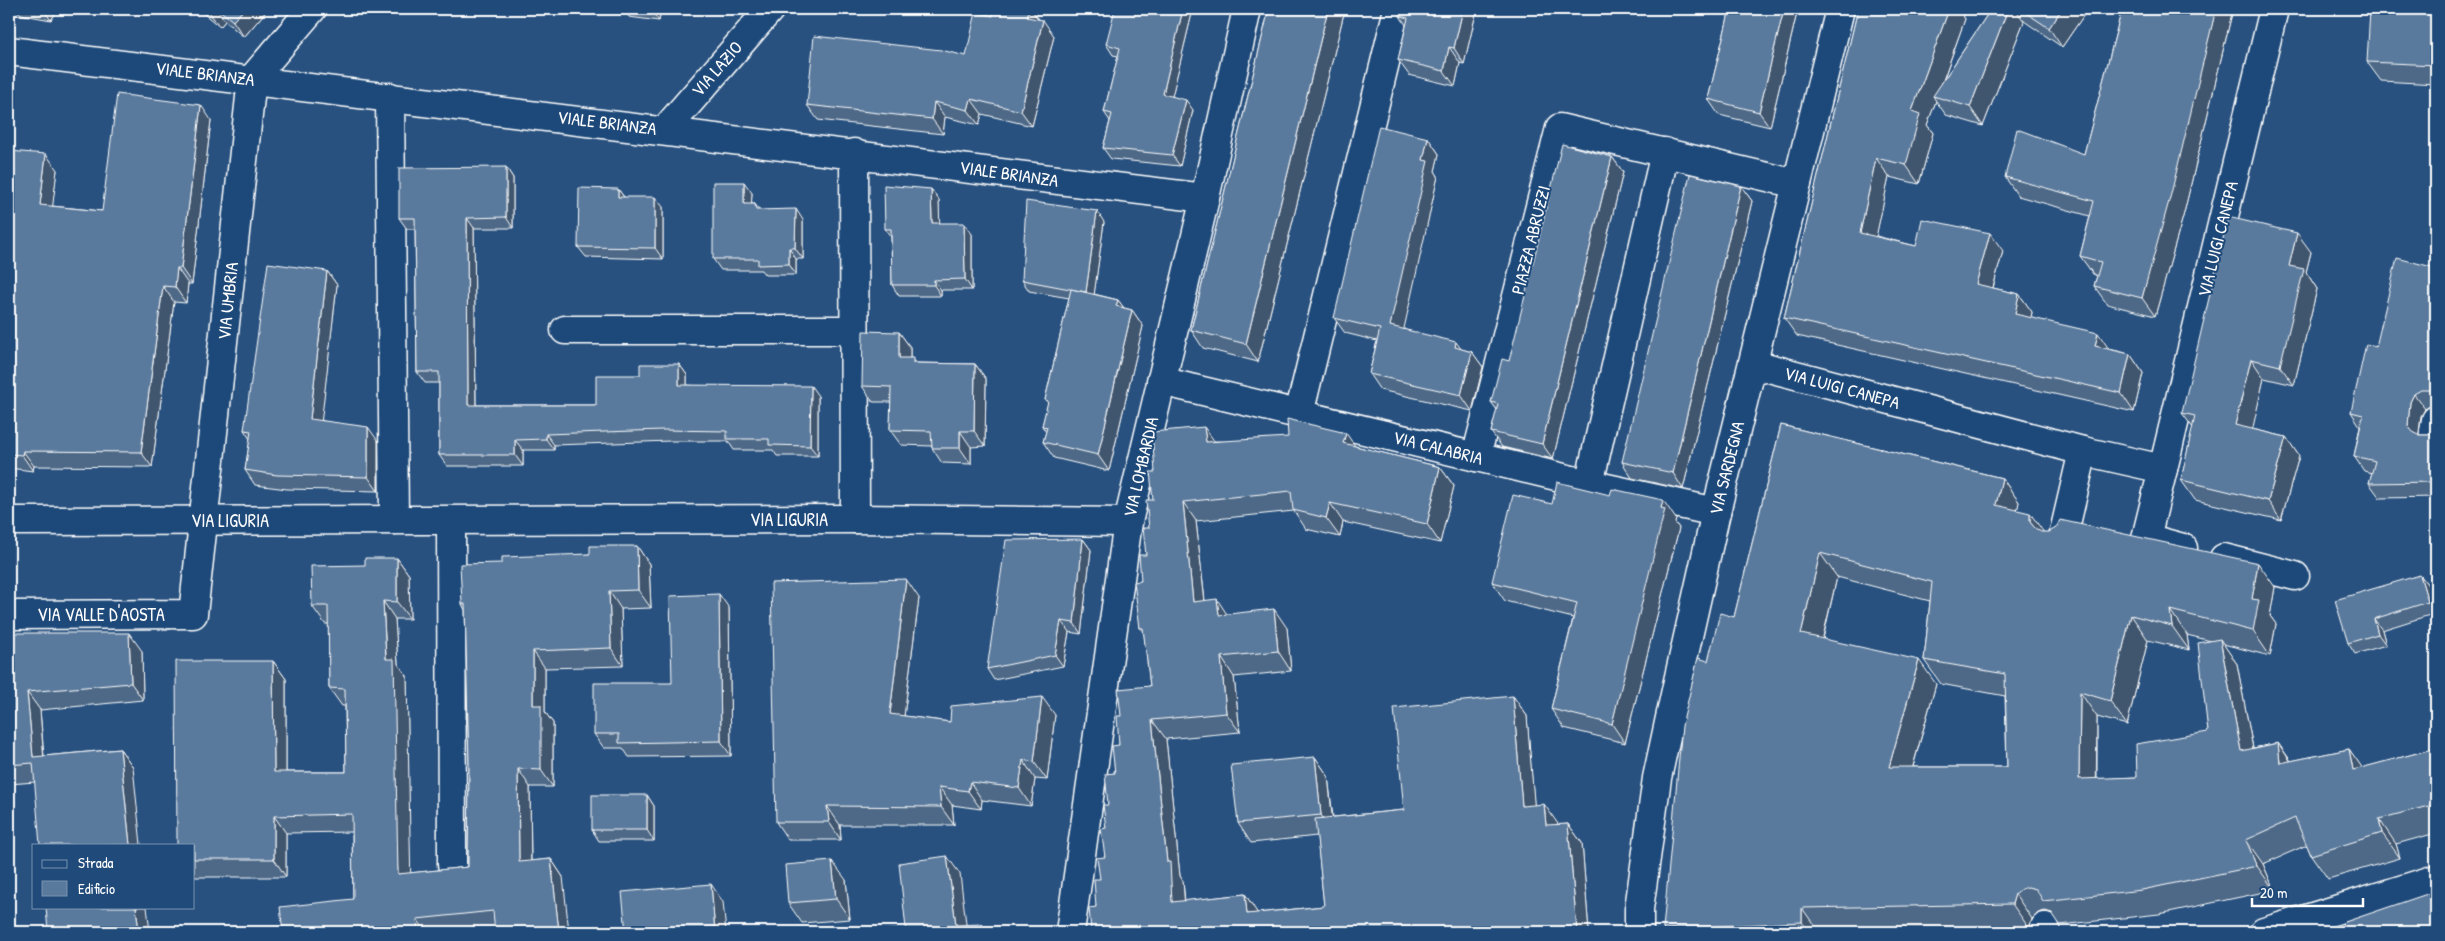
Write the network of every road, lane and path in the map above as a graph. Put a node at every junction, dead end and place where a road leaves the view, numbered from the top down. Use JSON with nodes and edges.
{"nodes":[{"id":1,"x":312,"y":9,"type":"edge"},
{"id":2,"x":770,"y":9,"type":"edge"},
{"id":3,"x":1247,"y":9,"type":"edge"},
{"id":4,"x":1398,"y":9,"type":"edge"},
{"id":5,"x":1840,"y":9,"type":"edge"},
{"id":6,"x":2274,"y":9,"type":"edge"},
{"id":7,"x":9,"y":51,"type":"edge"},
{"id":8,"x":252,"y":79,"type":"junction"},
{"id":9,"x":390,"y":96,"type":"junction"},
{"id":10,"x":665,"y":130,"type":"junction"},
{"id":11,"x":1665,"y":152,"type":"junction"},
{"id":12,"x":854,"y":153,"type":"junction"},
{"id":13,"x":1797,"y":184,"type":"junction"},
{"id":14,"x":1205,"y":198,"type":"junction"},
{"id":15,"x":565,"y":330,"type":"dead end"},
{"id":16,"x":853,"y":330,"type":"junction"},
{"id":17,"x":1754,"y":364,"type":"junction"},
{"id":18,"x":1161,"y":381,"type":"junction"},
{"id":19,"x":1299,"y":414,"type":"junction"},
{"id":20,"x":2083,"y":451,"type":"junction"},
{"id":21,"x":1476,"y":457,"type":"junction"},
{"id":22,"x":2163,"y":469,"type":"junction"},
{"id":23,"x":1589,"y":484,"type":"junction"},
{"id":24,"x":1716,"y":512,"type":"junction"},
{"id":25,"x":394,"y":520,"type":"junction"},
{"id":26,"x":855,"y":520,"type":"junction"},
{"id":27,"x":9,"y":521,"type":"edge"},
{"id":28,"x":204,"y":521,"type":"junction"},
{"id":29,"x":451,"y":521,"type":"junction"},
{"id":30,"x":1128,"y":522,"type":"junction"},
{"id":31,"x":2062,"y":541,"type":"edge"},
{"id":32,"x":2295,"y":576,"type":"dead end"},
{"id":33,"x":193,"y":614,"type":"joint"},
{"id":34,"x":9,"y":615,"type":"edge"},
{"id":35,"x":452,"y":864,"type":"dead end"},
{"id":36,"x":2436,"y":878,"type":"edge"},
{"id":37,"x":1070,"y":932,"type":"edge"},
{"id":38,"x":1639,"y":932,"type":"edge"},
{"id":39,"x":2264,"y":932,"type":"edge"}],
"edges":[{"from":1,"to":8,"type":"street"},
{"from":2,"to":10,"type":"street","name":"VIA LAZIO"},
{"from":3,"to":14,"type":"street","name":"VIA LOMBARDIA"},
{"from":4,"to":19,"type":"street"},
{"from":5,"to":13,"type":"street","name":"VIA SARDEGNA"},
{"from":6,"to":22,"type":"street","name":"VIA LUIGI CANEPA"},
{"from":7,"to":8,"type":"street","name":"VIALE BRIANZA"},
{"from":8,"to":9,"type":"street","name":"VIALE BRIANZA"},
{"from":8,"to":28,"type":"street","name":"VIA UMBRIA"},
{"from":9,"to":10,"type":"street","name":"VIALE BRIANZA"},
{"from":9,"to":25,"type":"street"},
{"from":10,"to":12,"type":"street","name":"VIALE BRIANZA"},
{"from":11,"to":13,"type":"street","name":"PIAZZA ABRUZZI"},
{"from":11,"to":21,"type":"street","name":"PIAZZA ABRUZZI"},
{"from":11,"to":23,"type":"street"},
{"from":12,"to":14,"type":"street","name":"VIALE BRIANZA"},
{"from":12,"to":16,"type":"street"},
{"from":13,"to":17,"type":"street","name":"VIA SARDEGNA"},
{"from":14,"to":18,"type":"street","name":"VIA LOMBARDIA"},
{"from":15,"to":16,"type":"street"},
{"from":16,"to":26,"type":"street"},
{"from":17,"to":20,"type":"street","name":"VIA LUIGI CANEPA"},
{"from":17,"to":24,"type":"street","name":"VIA SARDEGNA"},
{"from":18,"to":19,"type":"street","name":"VIA CALABRIA"},
{"from":18,"to":30,"type":"street","name":"VIA LOMBARDIA"},
{"from":19,"to":21,"type":"street","name":"VIA CALABRIA"},
{"from":20,"to":22,"type":"street","name":"VIA LUIGI CANEPA"},
{"from":20,"to":31,"type":"street"},
{"from":21,"to":23,"type":"street","name":"VIA CALABRIA"},
{"from":22,"to":32,"type":"street","name":"VIA LUIGI CANEPA"},
{"from":23,"to":24,"type":"street","name":"VIA CALABRIA"},
{"from":24,"to":38,"type":"street","name":"VIA SARDEGNA"},
{"from":25,"to":28,"type":"street","name":"VIA LIGURIA"},
{"from":25,"to":29,"type":"street","name":"VIA LIGURIA"},
{"from":26,"to":29,"type":"street","name":"VIA LIGURIA"},
{"from":26,"to":30,"type":"street","name":"VIA LIGURIA"},
{"from":27,"to":28,"type":"street","name":"VIA LIGURIA"},
{"from":28,"to":33,"type":"street","name":"VIA UMBRIA"},
{"from":29,"to":35,"type":"street"},
{"from":30,"to":37,"type":"street","name":"VIA LOMBARDIA"},
{"from":33,"to":34,"type":"street","name":"VIA VALLE D'AOSTA"},
{"from":36,"to":39,"type":"street"}]}
